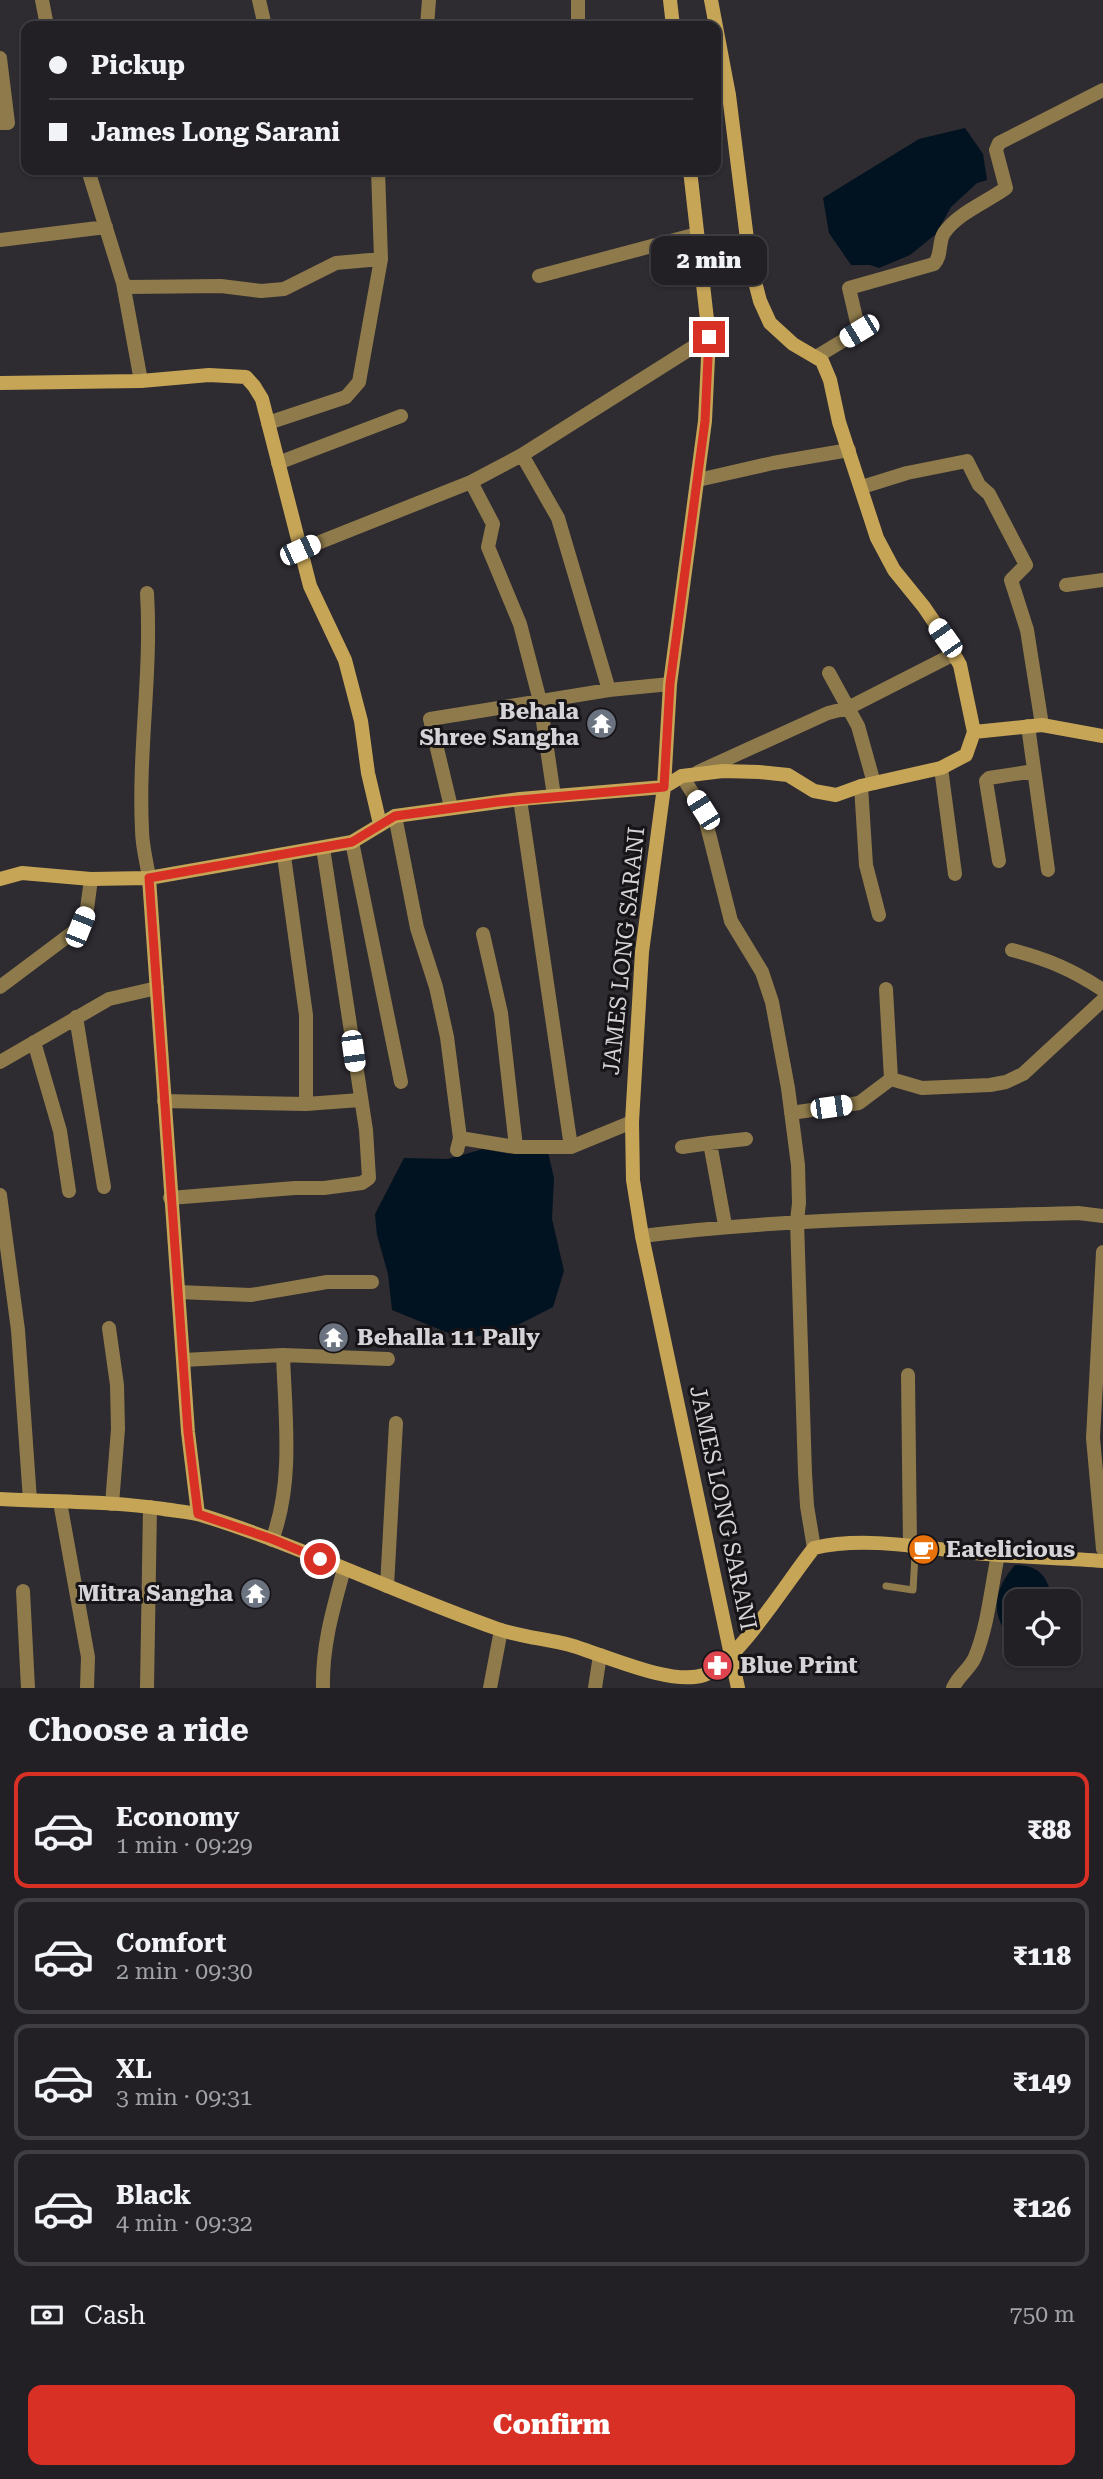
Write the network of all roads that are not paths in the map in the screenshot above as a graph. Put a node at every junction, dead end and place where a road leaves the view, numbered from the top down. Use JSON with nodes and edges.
{"nodes":[{"id":1,"x":42,"y":0,"type":"edge"},
{"id":2,"x":258,"y":0,"type":"edge"},
{"id":3,"x":429,"y":0,"type":"edge"},
{"id":4,"x":578,"y":0,"type":"edge"},
{"id":5,"x":670,"y":0,"type":"edge"},
{"id":6,"x":711,"y":0,"type":"edge"},
{"id":7,"x":46,"y":21,"type":"edge"},
{"id":8,"x":264,"y":21,"type":"edge"},
{"id":9,"x":427,"y":21,"type":"edge"},
{"id":10,"x":578,"y":21,"type":"edge"},
{"id":11,"x":672,"y":21,"type":"edge"},
{"id":12,"x":715,"y":21,"type":"edge"},
{"id":13,"x":721,"y":53,"type":"edge"},
{"id":14,"x":0,"y":58,"type":"edge"},
{"id":15,"x":1103,"y":90,"type":"edge"},
{"id":16,"x":0,"y":122,"type":"edge"},
{"id":17,"x":90,"y":175,"type":"edge"},
{"id":18,"x":378,"y":175,"type":"edge"},
{"id":19,"x":691,"y":175,"type":"edge"},
{"id":20,"x":106,"y":227,"type":"junction"},
{"id":21,"x":697,"y":234,"type":"junction"},
{"id":22,"x":0,"y":240,"type":"edge"},
{"id":23,"x":381,"y":259,"type":"junction"},
{"id":24,"x":539,"y":276,"type":"dead end"},
{"id":25,"x":122,"y":283,"type":"junction"},
{"id":26,"x":709,"y":337,"type":"junction"},
{"id":27,"x":816,"y":357,"type":"junction"},
{"id":28,"x":141,"y":381,"type":"junction"},
{"id":29,"x":0,"y":383,"type":"edge"},
{"id":30,"x":401,"y":416,"type":"dead end"},
{"id":31,"x":268,"y":423,"type":"junction"},
{"id":32,"x":849,"y":450,"type":"junction"},
{"id":33,"x":523,"y":454,"type":"junction"},
{"id":34,"x":278,"y":463,"type":"junction"},
{"id":35,"x":698,"y":480,"type":"junction"},
{"id":36,"x":471,"y":482,"type":"junction"},
{"id":37,"x":862,"y":487,"type":"junction"},
{"id":38,"x":300,"y":550,"type":"junction"},
{"id":39,"x":1103,"y":580,"type":"edge"},
{"id":40,"x":1066,"y":585,"type":"dead end"},
{"id":41,"x":147,"y":593,"type":"dead end"},
{"id":42,"x":954,"y":654,"type":"junction"},
{"id":43,"x":829,"y":673,"type":"dead end"},
{"id":44,"x":670,"y":684,"type":"junction"},
{"id":45,"x":609,"y":690,"type":"junction"},
{"id":46,"x":540,"y":701,"type":"junction"},
{"id":47,"x":848,"y":708,"type":"junction"},
{"id":48,"x":1035,"y":725,"type":"junction"},
{"id":49,"x":974,"y":732,"type":"junction"},
{"id":50,"x":1103,"y":736,"type":"edge"},
{"id":51,"x":942,"y":768,"type":"junction"},
{"id":52,"x":1034,"y":771,"type":"junction"},
{"id":53,"x":688,"y":775,"type":"junction"},
{"id":54,"x":867,"y":785,"type":"junction"},
{"id":55,"x":664,"y":787,"type":"junction"},
{"id":56,"x":554,"y":796,"type":"junction"},
{"id":57,"x":520,"y":799,"type":"junction"},
{"id":58,"x":451,"y":807,"type":"junction"},
{"id":59,"x":395,"y":816,"type":"junction"},
{"id":60,"x":380,"y":824,"type":"junction"},
{"id":61,"x":352,"y":842,"type":"junction"},
{"id":62,"x":323,"y":848,"type":"junction"},
{"id":63,"x":284,"y":856,"type":"junction"},
{"id":64,"x":999,"y":861,"type":"dead end"},
{"id":65,"x":1048,"y":870,"type":"dead end"},
{"id":66,"x":955,"y":874,"type":"dead end"},
{"id":67,"x":149,"y":878,"type":"junction"},
{"id":68,"x":0,"y":879,"type":"edge"},
{"id":69,"x":91,"y":879,"type":"junction"},
{"id":70,"x":879,"y":915,"type":"dead end"},
{"id":71,"x":483,"y":934,"type":"dead end"},
{"id":72,"x":1012,"y":950,"type":"dead end"},
{"id":73,"x":0,"y":987,"type":"edge"},
{"id":74,"x":157,"y":988,"type":"junction"},
{"id":75,"x":886,"y":989,"type":"dead end"},
{"id":76,"x":1103,"y":990,"type":"edge"},
{"id":77,"x":1103,"y":1000,"type":"edge"},
{"id":78,"x":76,"y":1017,"type":"junction"},
{"id":79,"x":34,"y":1042,"type":"junction"},
{"id":80,"x":0,"y":1062,"type":"edge"},
{"id":81,"x":891,"y":1079,"type":"junction"},
{"id":82,"x":401,"y":1082,"type":"dead end"},
{"id":83,"x":360,"y":1100,"type":"junction"},
{"id":84,"x":164,"y":1101,"type":"junction"},
{"id":85,"x":306,"y":1104,"type":"junction"},
{"id":86,"x":791,"y":1113,"type":"junction"},
{"id":87,"x":632,"y":1122,"type":"junction"},
{"id":88,"x":746,"y":1139,"type":"dead end"},
{"id":89,"x":710,"y":1143,"type":"junction"},
{"id":90,"x":516,"y":1147,"type":"junction"},
{"id":91,"x":571,"y":1147,"type":"junction"},
{"id":92,"x":682,"y":1147,"type":"dead end"},
{"id":93,"x":104,"y":1187,"type":"dead end"},
{"id":94,"x":69,"y":1191,"type":"dead end"},
{"id":95,"x":0,"y":1195,"type":"edge"},
{"id":96,"x":170,"y":1198,"type":"junction"},
{"id":97,"x":1103,"y":1216,"type":"edge"},
{"id":98,"x":797,"y":1221,"type":"junction"},
{"id":99,"x":725,"y":1225,"type":"junction"},
{"id":100,"x":642,"y":1236,"type":"junction"},
{"id":101,"x":1103,"y":1252,"type":"edge"},
{"id":102,"x":372,"y":1282,"type":"dead end"},
{"id":103,"x":178,"y":1292,"type":"junction"},
{"id":104,"x":109,"y":1328,"type":"dead end"},
{"id":105,"x":283,"y":1355,"type":"junction"},
{"id":106,"x":388,"y":1359,"type":"dead end"},
{"id":107,"x":183,"y":1360,"type":"junction"},
{"id":108,"x":908,"y":1375,"type":"dead end"},
{"id":109,"x":396,"y":1423,"type":"dead end"},
{"id":110,"x":1098,"y":1438,"type":"edge"},
{"id":111,"x":0,"y":1499,"type":"edge"},
{"id":112,"x":30,"y":1500,"type":"junction"},
{"id":113,"x":60,"y":1502,"type":"junction"},
{"id":114,"x":113,"y":1504,"type":"junction"},
{"id":115,"x":150,"y":1507,"type":"junction"},
{"id":116,"x":198,"y":1514,"type":"junction"},
{"id":117,"x":272,"y":1539,"type":"junction"},
{"id":118,"x":910,"y":1546,"type":"junction"},
{"id":119,"x":814,"y":1548,"type":"junction"},
{"id":120,"x":1103,"y":1549,"type":"edge"},
{"id":121,"x":998,"y":1555,"type":"junction"},
{"id":122,"x":1103,"y":1560,"type":"edge"},
{"id":123,"x":344,"y":1569,"type":"junction"},
{"id":124,"x":387,"y":1586,"type":"junction"},
{"id":125,"x":886,"y":1586,"type":"dead end"},
{"id":126,"x":23,"y":1591,"type":"dead end"},
{"id":127,"x":501,"y":1630,"type":"junction"},
{"id":128,"x":600,"y":1655,"type":"junction"},
{"id":129,"x":732,"y":1655,"type":"junction"},
{"id":130,"x":28,"y":1688,"type":"edge"},
{"id":131,"x":87,"y":1688,"type":"edge"},
{"id":132,"x":147,"y":1688,"type":"edge"},
{"id":133,"x":323,"y":1688,"type":"edge"},
{"id":134,"x":490,"y":1688,"type":"edge"},
{"id":135,"x":594,"y":1688,"type":"edge"},
{"id":136,"x":738,"y":1688,"type":"edge"},
{"id":137,"x":953,"y":1688,"type":"edge"}],
"edges":[{"from":1,"to":7,"type":"street"},
{"from":2,"to":8,"type":"street"},
{"from":3,"to":9,"type":"street"},
{"from":4,"to":10,"type":"street"},
{"from":5,"to":11,"type":"street"},
{"from":6,"to":12,"type":"street"},
{"from":13,"to":27,"type":"street"},
{"from":14,"to":16,"type":"street"},
{"from":15,"to":27,"type":"street"},
{"from":17,"to":20,"type":"street"},
{"from":18,"to":23,"type":"street"},
{"from":19,"to":21,"type":"street","name":"JAMES LONG SARANI"},
{"from":20,"to":22,"type":"street"},
{"from":20,"to":25,"type":"street"},
{"from":21,"to":24,"type":"street"},
{"from":21,"to":26,"type":"street","name":"JAMES LONG SARANI"},
{"from":23,"to":25,"type":"street"},
{"from":23,"to":31,"type":"street"},
{"from":25,"to":28,"type":"street"},
{"from":26,"to":33,"type":"street"},
{"from":26,"to":35,"type":"street","name":"JAMES LONG SARANI"},
{"from":27,"to":32,"type":"street"},
{"from":28,"to":29,"type":"street"},
{"from":28,"to":31,"type":"street"},
{"from":30,"to":34,"type":"street"},
{"from":31,"to":34,"type":"street"},
{"from":32,"to":35,"type":"street"},
{"from":32,"to":37,"type":"street"},
{"from":33,"to":36,"type":"street"},
{"from":33,"to":45,"type":"street"},
{"from":34,"to":38,"type":"street"},
{"from":35,"to":44,"type":"street","name":"JAMES LONG SARANI"},
{"from":36,"to":38,"type":"street"},
{"from":36,"to":46,"type":"street"},
{"from":37,"to":42,"type":"street"},
{"from":37,"to":48,"type":"street"},
{"from":38,"to":60,"type":"street"},
{"from":39,"to":40,"type":"street"},
{"from":41,"to":67,"type":"street"},
{"from":42,"to":47,"type":"street"},
{"from":42,"to":49,"type":"street"},
{"from":43,"to":47,"type":"street"},
{"from":44,"to":45,"type":"street"},
{"from":44,"to":55,"type":"street","name":"JAMES LONG SARANI"},
{"from":45,"to":46,"type":"street"},
{"from":46,"to":56,"type":"street"},
{"from":46,"to":58,"type":"street"},
{"from":47,"to":53,"type":"street"},
{"from":47,"to":54,"type":"street"},
{"from":48,"to":49,"type":"street"},
{"from":48,"to":50,"type":"street"},
{"from":48,"to":52,"type":"street"},
{"from":49,"to":51,"type":"street"},
{"from":51,"to":54,"type":"street"},
{"from":51,"to":66,"type":"street"},
{"from":52,"to":64,"type":"street"},
{"from":52,"to":65,"type":"street"},
{"from":53,"to":54,"type":"street"},
{"from":53,"to":55,"type":"street"},
{"from":53,"to":86,"type":"street"},
{"from":54,"to":70,"type":"street"},
{"from":55,"to":56,"type":"street"},
{"from":55,"to":87,"type":"street","name":"JAMES LONG SARANI"},
{"from":56,"to":57,"type":"street"},
{"from":57,"to":58,"type":"street"},
{"from":57,"to":91,"type":"street"},
{"from":58,"to":59,"type":"street"},
{"from":59,"to":60,"type":"street"},
{"from":59,"to":90,"type":"street"},
{"from":60,"to":61,"type":"street"},
{"from":61,"to":62,"type":"street"},
{"from":61,"to":82,"type":"street"},
{"from":62,"to":63,"type":"street"},
{"from":62,"to":83,"type":"street"},
{"from":63,"to":67,"type":"street"},
{"from":63,"to":85,"type":"street"},
{"from":67,"to":69,"type":"street"},
{"from":67,"to":74,"type":"street"},
{"from":68,"to":69,"type":"street"},
{"from":69,"to":73,"type":"street"},
{"from":71,"to":90,"type":"street"},
{"from":72,"to":76,"type":"street"},
{"from":74,"to":78,"type":"street"},
{"from":74,"to":84,"type":"street"},
{"from":75,"to":81,"type":"street"},
{"from":77,"to":81,"type":"street"},
{"from":78,"to":79,"type":"street"},
{"from":78,"to":93,"type":"street"},
{"from":79,"to":80,"type":"street"},
{"from":79,"to":94,"type":"street"},
{"from":81,"to":86,"type":"street"},
{"from":83,"to":85,"type":"street"},
{"from":83,"to":96,"type":"street"},
{"from":84,"to":85,"type":"street"},
{"from":84,"to":96,"type":"street"},
{"from":86,"to":98,"type":"street"},
{"from":87,"to":91,"type":"street"},
{"from":87,"to":100,"type":"street","name":"JAMES LONG SARANI"},
{"from":88,"to":89,"type":"street"},
{"from":89,"to":92,"type":"street"},
{"from":89,"to":99,"type":"street"},
{"from":90,"to":91,"type":"street"},
{"from":95,"to":112,"type":"street"},
{"from":96,"to":103,"type":"street"},
{"from":97,"to":98,"type":"street"},
{"from":98,"to":99,"type":"street"},
{"from":98,"to":119,"type":"street"},
{"from":99,"to":100,"type":"street"},
{"from":100,"to":129,"type":"street","name":"JAMES LONG SARANI"},
{"from":101,"to":110,"type":"street"},
{"from":102,"to":103,"type":"street"},
{"from":103,"to":107,"type":"street"},
{"from":104,"to":114,"type":"street"},
{"from":105,"to":106,"type":"street"},
{"from":105,"to":107,"type":"street"},
{"from":105,"to":117,"type":"street"},
{"from":107,"to":116,"type":"street"},
{"from":108,"to":118,"type":"street"},
{"from":109,"to":124,"type":"street"},
{"from":110,"to":120,"type":"street"},
{"from":111,"to":112,"type":"street"},
{"from":112,"to":113,"type":"street"},
{"from":113,"to":114,"type":"street"},
{"from":113,"to":131,"type":"street"},
{"from":114,"to":115,"type":"street"},
{"from":115,"to":116,"type":"street"},
{"from":115,"to":132,"type":"street"},
{"from":116,"to":117,"type":"street"},
{"from":117,"to":123,"type":"street"},
{"from":118,"to":119,"type":"street"},
{"from":118,"to":121,"type":"street"},
{"from":118,"to":125,"type":"lane"},
{"from":119,"to":129,"type":"street"},
{"from":121,"to":122,"type":"street"},
{"from":121,"to":137,"type":"street"},
{"from":123,"to":124,"type":"street"},
{"from":123,"to":133,"type":"street"},
{"from":124,"to":127,"type":"street"},
{"from":126,"to":130,"type":"street"},
{"from":127,"to":128,"type":"street"},
{"from":127,"to":134,"type":"street"},
{"from":128,"to":129,"type":"street"},
{"from":128,"to":135,"type":"street"},
{"from":129,"to":136,"type":"street","name":"JAMES LONG SARANI"}]}
